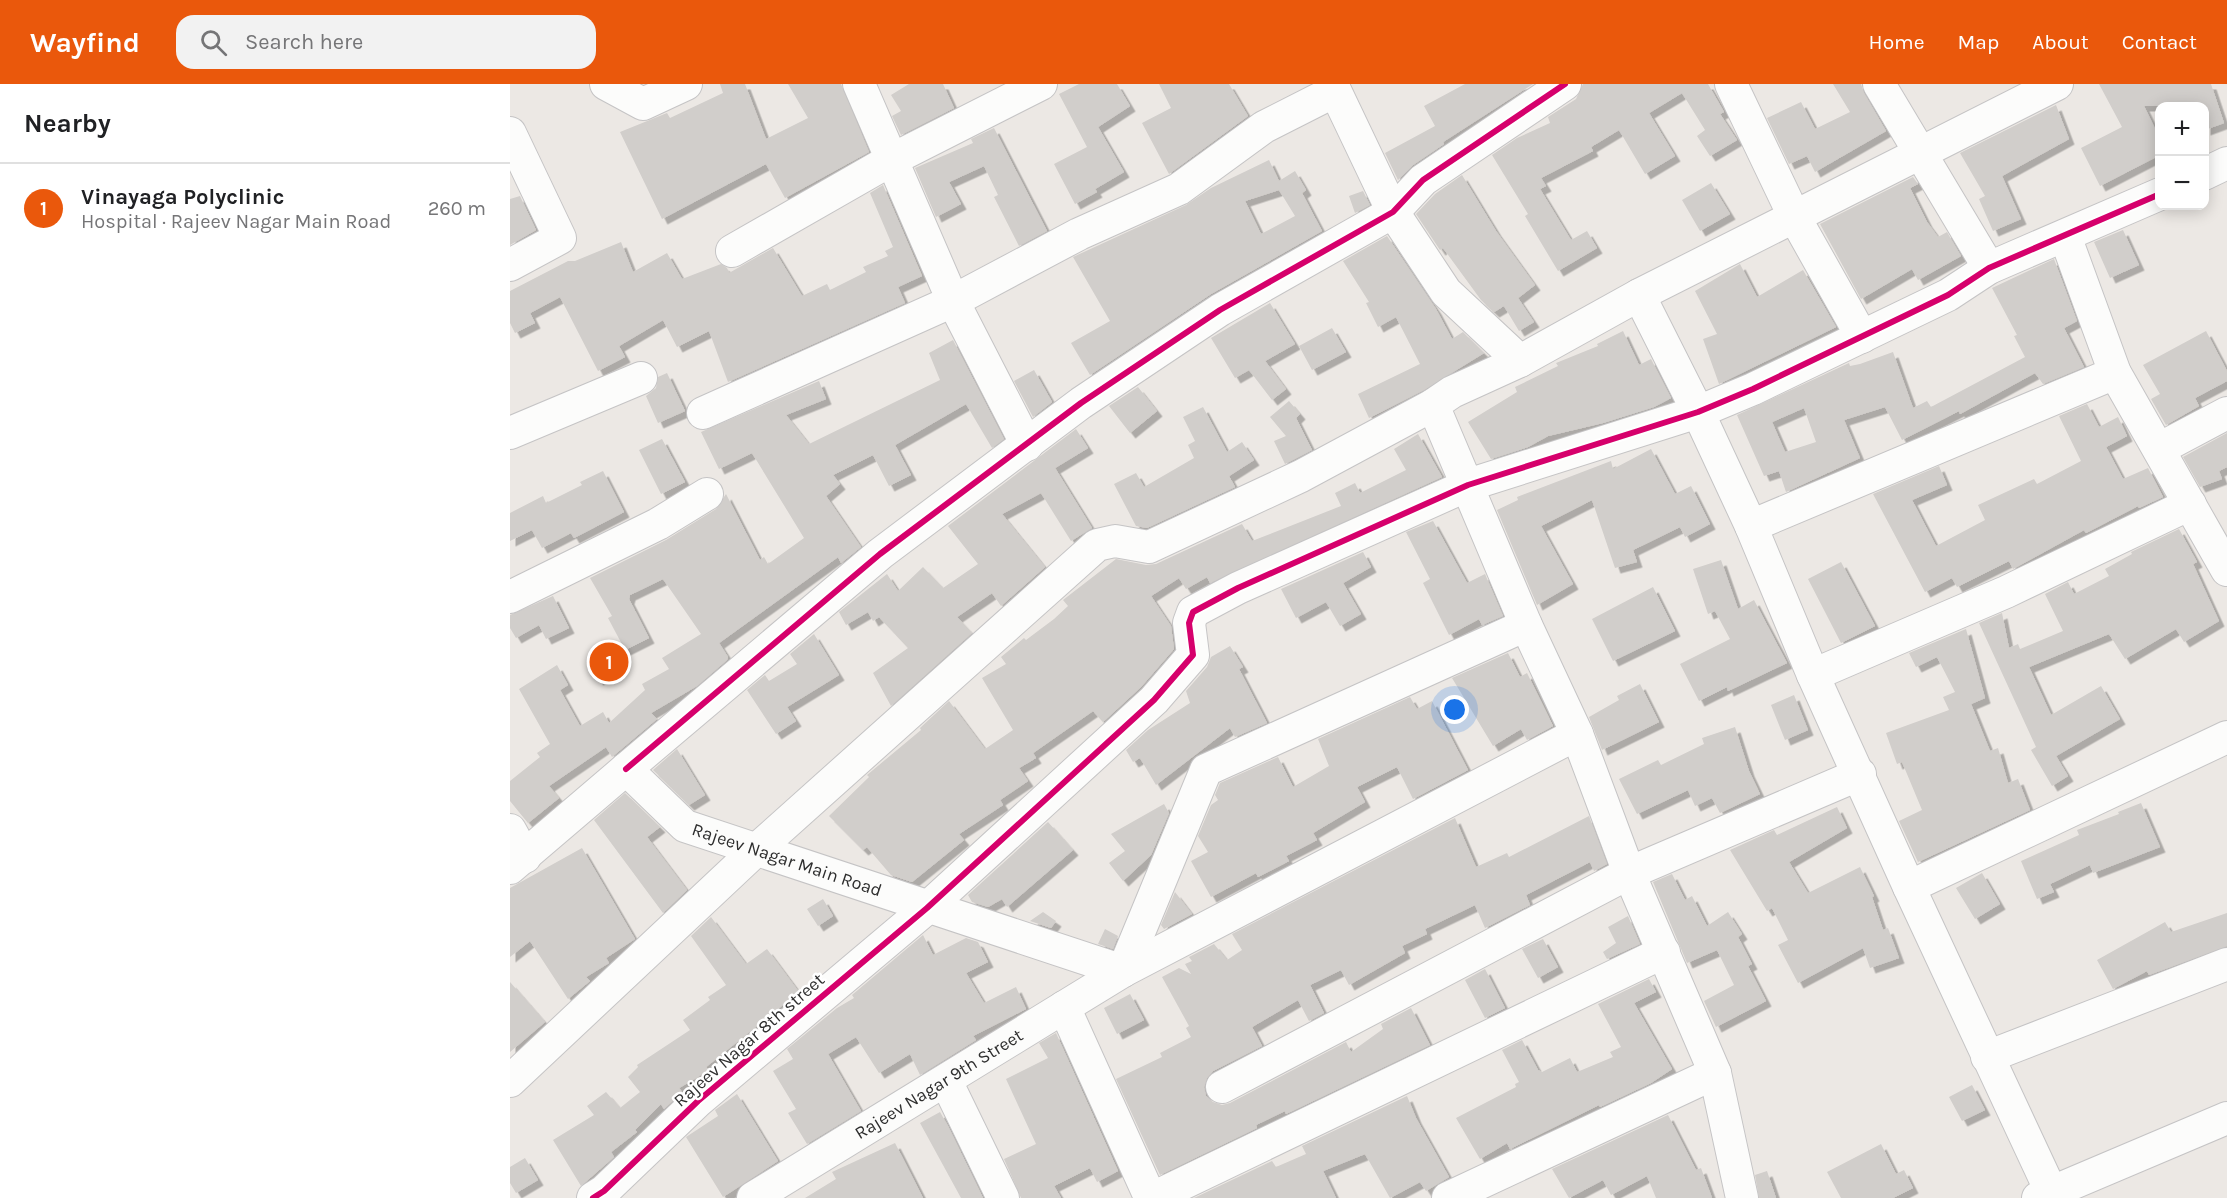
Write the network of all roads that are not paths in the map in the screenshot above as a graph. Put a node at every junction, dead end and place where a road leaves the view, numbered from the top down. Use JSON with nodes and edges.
{"nodes":[{"id":1,"x":606,"y":84,"type":"edge"},
{"id":2,"x":686,"y":84,"type":"edge"},
{"id":3,"x":859,"y":84,"type":"edge"},
{"id":4,"x":1041,"y":84,"type":"edge"},
{"id":5,"x":1565,"y":84,"type":"edge"},
{"id":6,"x":1731,"y":84,"type":"edge"},
{"id":7,"x":1879,"y":84,"type":"edge"},
{"id":8,"x":2057,"y":84,"type":"edge"},
{"id":9,"x":1333,"y":87,"type":"edge"},
{"id":10,"x":510,"y":133,"type":"edge"},
{"id":11,"x":1918,"y":152,"type":"junction"},
{"id":12,"x":891,"y":160,"type":"junction"},
{"id":13,"x":2227,"y":163,"type":"edge"},
{"id":14,"x":2209,"y":172,"type":"edge"},
{"id":15,"x":2155,"y":196,"type":"edge"},
{"id":16,"x":1393,"y":212,"type":"junction"},
{"id":17,"x":1794,"y":216,"type":"junction"},
{"id":18,"x":2065,"y":236,"type":"junction"},
{"id":19,"x":732,"y":251,"type":"dead end"},
{"id":20,"x":510,"y":265,"type":"edge"},
{"id":21,"x":1989,"y":268,"type":"junction"},
{"id":22,"x":1639,"y":295,"type":"junction"},
{"id":23,"x":953,"y":301,"type":"junction"},
{"id":24,"x":1862,"y":337,"type":"junction"},
{"id":25,"x":1520,"y":361,"type":"junction"},
{"id":26,"x":2115,"y":373,"type":"junction"},
{"id":27,"x":641,"y":378,"type":"dead end"},
{"id":28,"x":1433,"y":405,"type":"junction"},
{"id":29,"x":1698,"y":411,"type":"junction"},
{"id":30,"x":703,"y":413,"type":"dead end"},
{"id":31,"x":2227,"y":413,"type":"edge"},
{"id":32,"x":510,"y":432,"type":"edge"},
{"id":33,"x":1027,"y":445,"type":"junction"},
{"id":34,"x":2158,"y":449,"type":"junction"},
{"id":35,"x":1468,"y":485,"type":"junction"},
{"id":36,"x":707,"y":494,"type":"dead end"},
{"id":37,"x":2190,"y":504,"type":"junction"},
{"id":38,"x":1751,"y":526,"type":"junction"},
{"id":39,"x":2227,"y":570,"type":"edge"},
{"id":40,"x":510,"y":597,"type":"edge"},
{"id":41,"x":1526,"y":625,"type":"junction"},
{"id":42,"x":1813,"y":675,"type":"junction"},
{"id":43,"x":1577,"y":734,"type":"junction"},
{"id":44,"x":2227,"y":737,"type":"edge"},
{"id":45,"x":626,"y":769,"type":"junction"},
{"id":46,"x":1860,"y":774,"type":"junction"},
{"id":47,"x":510,"y":830,"type":"edge"},
{"id":48,"x":755,"y":851,"type":"junction"},
{"id":49,"x":518,"y":862,"type":"edge"},
{"id":50,"x":1629,"y":873,"type":"junction"},
{"id":51,"x":1909,"y":887,"type":"junction"},
{"id":52,"x":927,"y":908,"type":"junction"},
{"id":53,"x":1664,"y":952,"type":"junction"},
{"id":54,"x":2227,"y":964,"type":"edge"},
{"id":55,"x":1123,"y":971,"type":"junction"},
{"id":56,"x":1064,"y":1007,"type":"junction"},
{"id":57,"x":1988,"y":1057,"type":"junction"},
{"id":58,"x":1715,"y":1073,"type":"junction"},
{"id":59,"x":510,"y":1081,"type":"edge"},
{"id":60,"x":946,"y":1081,"type":"junction"},
{"id":61,"x":1222,"y":1087,"type":"dead end"},
{"id":62,"x":2227,"y":1118,"type":"edge"},
{"id":63,"x":794,"y":1187,"type":"edge"},
{"id":64,"x":2047,"y":1196,"type":"edge"},
{"id":65,"x":593,"y":1198,"type":"edge"},
{"id":66,"x":753,"y":1198,"type":"edge"},
{"id":67,"x":1003,"y":1198,"type":"edge"},
{"id":68,"x":1448,"y":1198,"type":"edge"},
{"id":69,"x":1742,"y":1198,"type":"edge"}],
"edges":[{"from":1,"to":2,"type":"street"},
{"from":3,"to":12,"type":"street"},
{"from":4,"to":12,"type":"street"},
{"from":5,"to":16,"type":"street"},
{"from":6,"to":17,"type":"street"},
{"from":7,"to":11,"type":"street"},
{"from":8,"to":11,"type":"street"},
{"from":9,"to":16,"type":"street"},
{"from":9,"to":23,"type":"street"},
{"from":10,"to":20,"type":"street"},
{"from":11,"to":17,"type":"street"},
{"from":11,"to":21,"type":"street"},
{"from":12,"to":19,"type":"street"},
{"from":12,"to":23,"type":"street"},
{"from":13,"to":14,"type":"street"},
{"from":15,"to":18,"type":"street"},
{"from":16,"to":25,"type":"street"},
{"from":16,"to":33,"type":"street"},
{"from":17,"to":22,"type":"street"},
{"from":17,"to":24,"type":"street"},
{"from":18,"to":21,"type":"street"},
{"from":18,"to":26,"type":"street"},
{"from":21,"to":24,"type":"street"},
{"from":22,"to":25,"type":"street"},
{"from":22,"to":29,"type":"street"},
{"from":23,"to":30,"type":"street"},
{"from":23,"to":33,"type":"street"},
{"from":24,"to":29,"type":"street"},
{"from":25,"to":28,"type":"street"},
{"from":26,"to":34,"type":"street"},
{"from":26,"to":38,"type":"street"},
{"from":27,"to":32,"type":"street"},
{"from":28,"to":35,"type":"street"},
{"from":28,"to":48,"type":"street"},
{"from":29,"to":35,"type":"street"},
{"from":29,"to":38,"type":"street"},
{"from":31,"to":34,"type":"street"},
{"from":33,"to":45,"type":"street"},
{"from":34,"to":37,"type":"street"},
{"from":35,"to":41,"type":"street"},
{"from":35,"to":52,"type":"street","name":"Rajeev Nagar 8th street"},
{"from":36,"to":40,"type":"street"},
{"from":37,"to":39,"type":"street"},
{"from":37,"to":42,"type":"street"},
{"from":38,"to":42,"type":"street"},
{"from":41,"to":43,"type":"street"},
{"from":41,"to":55,"type":"street"},
{"from":42,"to":46,"type":"street"},
{"from":43,"to":50,"type":"street"},
{"from":43,"to":55,"type":"street","name":"Rajeev Nagar 9th Street"},
{"from":44,"to":51,"type":"street"},
{"from":45,"to":48,"type":"street","name":"Rajeev Nagar Main Road"},
{"from":45,"to":49,"type":"street"},
{"from":46,"to":50,"type":"street"},
{"from":46,"to":51,"type":"street"},
{"from":47,"to":49,"type":"street"},
{"from":48,"to":52,"type":"street","name":"Rajeev Nagar Main Road"},
{"from":48,"to":59,"type":"street"},
{"from":50,"to":53,"type":"street"},
{"from":50,"to":61,"type":"street"},
{"from":51,"to":57,"type":"street"},
{"from":52,"to":55,"type":"street","name":"Rajeev Nagar Main Road"},
{"from":52,"to":65,"type":"street","name":"Rajeev Nagar 8th street"},
{"from":53,"to":56,"type":"street"},
{"from":53,"to":58,"type":"street"},
{"from":54,"to":57,"type":"street"},
{"from":55,"to":56,"type":"street","name":"Rajeev Nagar 9th Street"},
{"from":56,"to":60,"type":"street","name":"Rajeev Nagar 9th Street"},
{"from":57,"to":64,"type":"street"},
{"from":58,"to":68,"type":"street"},
{"from":58,"to":69,"type":"street"},
{"from":60,"to":63,"type":"street","name":"Rajeev Nagar 9th Street"},
{"from":60,"to":67,"type":"street"},
{"from":62,"to":64,"type":"street"},
{"from":63,"to":66,"type":"street","name":"Rajeev Nagar 9th Street"}]}
